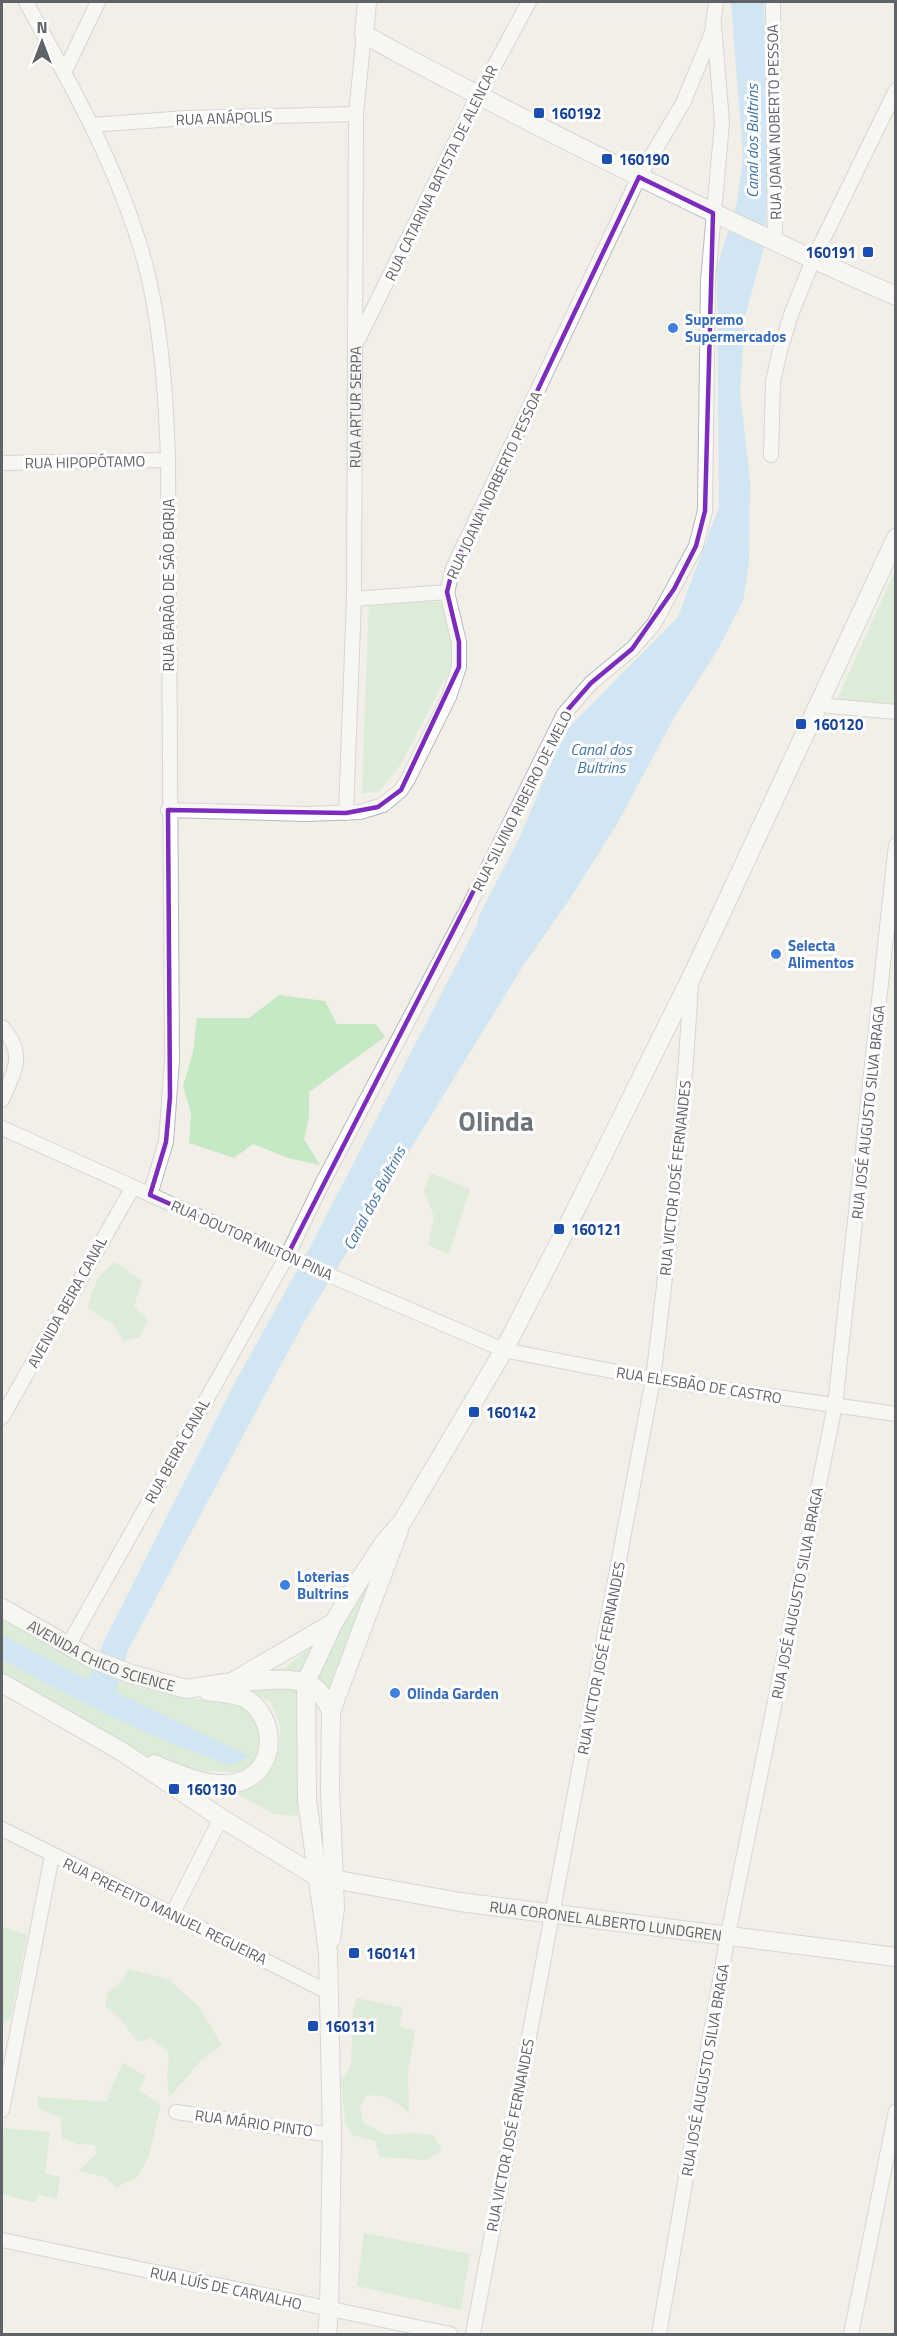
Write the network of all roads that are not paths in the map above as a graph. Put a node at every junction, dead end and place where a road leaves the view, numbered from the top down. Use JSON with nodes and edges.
{"nodes":[{"id":1,"x":26,"y":2,"type":"edge"},
{"id":2,"x":98,"y":2,"type":"edge"},
{"id":3,"x":367,"y":2,"type":"edge"},
{"id":4,"x":529,"y":2,"type":"edge"},
{"id":5,"x":716,"y":2,"type":"edge"},
{"id":6,"x":773,"y":2,"type":"edge"},
{"id":7,"x":714,"y":25,"type":"junction"},
{"id":8,"x":364,"y":34,"type":"junction"},
{"id":9,"x":64,"y":73,"type":"junction"},
{"id":10,"x":896,"y":90,"type":"edge"},
{"id":11,"x":478,"y":96,"type":"junction"},
{"id":12,"x":356,"y":114,"type":"junction"},
{"id":13,"x":92,"y":126,"type":"junction"},
{"id":14,"x":639,"y":177,"type":"junction"},
{"id":15,"x":716,"y":214,"type":"junction"},
{"id":16,"x":770,"y":240,"type":"junction"},
{"id":17,"x":813,"y":260,"type":"junction"},
{"id":18,"x":896,"y":296,"type":"edge"},
{"id":19,"x":355,"y":346,"type":"junction"},
{"id":20,"x":771,"y":455,"type":"dead end"},
{"id":21,"x":168,"y":460,"type":"junction"},
{"id":22,"x":2,"y":463,"type":"edge"},
{"id":23,"x":896,"y":538,"type":"edge"},
{"id":24,"x":447,"y":592,"type":"junction"},
{"id":25,"x":354,"y":599,"type":"junction"},
{"id":26,"x":818,"y":705,"type":"junction"},
{"id":27,"x":896,"y":712,"type":"edge"},
{"id":28,"x":168,"y":810,"type":"junction"},
{"id":29,"x":346,"y":813,"type":"junction"},
{"id":30,"x":896,"y":845,"type":"edge"},
{"id":31,"x":692,"y":976,"type":"junction"},
{"id":32,"x":2,"y":1027,"type":"edge"},
{"id":33,"x":2,"y":1100,"type":"edge"},
{"id":34,"x":2,"y":1128,"type":"edge"},
{"id":35,"x":133,"y":1187,"type":"junction"},
{"id":36,"x":150,"y":1195,"type":"junction"},
{"id":37,"x":291,"y":1258,"type":"junction"},
{"id":38,"x":504,"y":1350,"type":"junction"},
{"id":39,"x":653,"y":1379,"type":"junction"},
{"id":40,"x":835,"y":1405,"type":"junction"},
{"id":41,"x":896,"y":1414,"type":"edge"},
{"id":42,"x":2,"y":1417,"type":"edge"},
{"id":43,"x":402,"y":1522,"type":"junction"},
{"id":44,"x":2,"y":1608,"type":"edge"},
{"id":45,"x":334,"y":1622,"type":"junction"},
{"id":46,"x":68,"y":1647,"type":"junction"},
{"id":47,"x":232,"y":1682,"type":"junction"},
{"id":48,"x":306,"y":1682,"type":"junction"},
{"id":49,"x":2,"y":1683,"type":"edge"},
{"id":50,"x":186,"y":1689,"type":"junction"},
{"id":51,"x":331,"y":1711,"type":"junction"},
{"id":52,"x":121,"y":1751,"type":"junction"},
{"id":53,"x":221,"y":1818,"type":"junction"},
{"id":54,"x":2,"y":1829,"type":"edge"},
{"id":55,"x":52,"y":1856,"type":"junction"},
{"id":56,"x":325,"y":1878,"type":"junction"},
{"id":57,"x":172,"y":1914,"type":"junction"},
{"id":58,"x":553,"y":1914,"type":"junction"},
{"id":59,"x":728,"y":1934,"type":"junction"},
{"id":60,"x":896,"y":1957,"type":"edge"},
{"id":61,"x":328,"y":1992,"type":"junction"},
{"id":62,"x":2,"y":2110,"type":"edge"},
{"id":63,"x":896,"y":2111,"type":"edge"},
{"id":64,"x":176,"y":2112,"type":"dead end"},
{"id":65,"x":332,"y":2134,"type":"junction"},
{"id":66,"x":2,"y":2240,"type":"edge"},
{"id":67,"x":329,"y":2310,"type":"junction"},
{"id":68,"x":327,"y":2334,"type":"edge"},
{"id":69,"x":450,"y":2334,"type":"edge"},
{"id":70,"x":473,"y":2334,"type":"edge"},
{"id":71,"x":659,"y":2334,"type":"edge"},
{"id":72,"x":851,"y":2334,"type":"edge"}],
"edges":[{"from":1,"to":9,"type":"street","name":"RUA BARÃO DE SÃO BORJA"},
{"from":2,"to":9,"type":"street"},
{"from":3,"to":8,"type":"main road","name":"RUA ARTUR SERPA"},
{"from":4,"to":11,"type":"street","name":"RUA CATARINA BATISTA DE ALENCAR"},
{"from":5,"to":7,"type":"street","name":"RUA JOANA NORBERTO PESSOA"},
{"from":6,"to":16,"type":"street","name":"RUA JOANA NOBERTO PESSOA"},
{"from":7,"to":14,"type":"street","name":"RUA JOANA NORBERTO PESSOA"},
{"from":7,"to":15,"type":"street","name":"RUA SILVINO RIBEIRO DE MELO"},
{"from":8,"to":11,"type":"main road"},
{"from":8,"to":12,"type":"street","name":"RUA ARTUR SERPA"},
{"from":9,"to":13,"type":"street","name":"RUA BARÃO DE SÃO BORJA"},
{"from":10,"to":17,"type":"street"},
{"from":11,"to":14,"type":"main road"},
{"from":11,"to":19,"type":"street","name":"RUA CATARINA BATISTA DE ALENCAR"},
{"from":12,"to":13,"type":"street","name":"RUA ANÁPOLIS"},
{"from":12,"to":19,"type":"street","name":"RUA ARTUR SERPA"},
{"from":13,"to":21,"type":"street","name":"RUA BARÃO DE SÃO BORJA"},
{"from":14,"to":15,"type":"main road"},
{"from":14,"to":24,"type":"street","name":"RUA JOANA NORBERTO PESSOA"},
{"from":15,"to":16,"type":"main road"},
{"from":15,"to":37,"type":"street","name":"RUA SILVINO RIBEIRO DE MELO"},
{"from":16,"to":17,"type":"main road"},
{"from":17,"to":18,"type":"main road"},
{"from":17,"to":20,"type":"street"},
{"from":19,"to":25,"type":"street","name":"RUA ARTUR SERPA"},
{"from":21,"to":22,"type":"street","name":"RUA HIPOPÓTAMO"},
{"from":21,"to":28,"type":"street","name":"RUA BARÃO DE SÃO BORJA"},
{"from":23,"to":26,"type":"main road"},
{"from":24,"to":25,"type":"street"},
{"from":24,"to":29,"type":"street","name":"RUA JOANA NORBERTO PESSOA"},
{"from":25,"to":29,"type":"street","name":"RUA ARTUR SERPA"},
{"from":26,"to":27,"type":"street"},
{"from":26,"to":31,"type":"main road"},
{"from":28,"to":29,"type":"street","name":"RUA JOANA NORBERTO PESSOA"},
{"from":28,"to":36,"type":"street","name":"RUA BARÃO DE SÃO BORJA"},
{"from":30,"to":40,"type":"street","name":"RUA JOSÉ AUGUSTO SILVA BRAGA"},
{"from":31,"to":38,"type":"main road"},
{"from":31,"to":39,"type":"street","name":"RUA VICTOR JOSÉ FERNANDES"},
{"from":32,"to":33,"type":"street"},
{"from":34,"to":35,"type":"street","name":"RUA DOUTOR MILTON PINA"},
{"from":35,"to":36,"type":"street","name":"RUA DOUTOR MILTON PINA"},
{"from":35,"to":42,"type":"street","name":"AVENIDA BEIRA CANAL"},
{"from":36,"to":37,"type":"street","name":"RUA DOUTOR MILTON PINA"},
{"from":37,"to":38,"type":"street","name":"RUA DOUTOR MILTON PINA"},
{"from":37,"to":46,"type":"street","name":"RUA BEIRA CANAL"},
{"from":38,"to":39,"type":"street","name":"RUA ELESBÃO DE CASTRO"},
{"from":38,"to":43,"type":"main road"},
{"from":39,"to":40,"type":"street","name":"RUA ELESBÃO DE CASTRO"},
{"from":39,"to":58,"type":"street","name":"RUA VICTOR JOSÉ FERNANDES"},
{"from":40,"to":41,"type":"street","name":"RUA ELESBÃO DE CASTRO"},
{"from":40,"to":59,"type":"street","name":"RUA JOSÉ AUGUSTO SILVA BRAGA"},
{"from":43,"to":45,"type":"main road"},
{"from":43,"to":51,"type":"main road"},
{"from":44,"to":46,"type":"main road","name":"AVENIDA CHICO SCIENCE"},
{"from":45,"to":47,"type":"main road","name":"AVENIDA CHICO SCIENCE"},
{"from":45,"to":48,"type":"main road"},
{"from":46,"to":50,"type":"main road","name":"AVENIDA CHICO SCIENCE"},
{"from":47,"to":48,"type":"main road"},
{"from":47,"to":50,"type":"main road","name":"AVENIDA CHICO SCIENCE"},
{"from":48,"to":51,"type":"main road"},
{"from":48,"to":56,"type":"main road"},
{"from":49,"to":52,"type":"main road"},
{"from":50,"to":52,"type":"main road"},
{"from":51,"to":56,"type":"main road"},
{"from":52,"to":53,"type":"main road"},
{"from":53,"to":56,"type":"main road"},
{"from":53,"to":57,"type":"street"},
{"from":54,"to":55,"type":"street","name":"RUA PREFEITO MANUEL REGUEIRA"},
{"from":55,"to":57,"type":"street","name":"RUA PREFEITO MANUEL REGUEIRA"},
{"from":55,"to":62,"type":"street"},
{"from":56,"to":58,"type":"main road","name":"RUA CORONEL ALBERTO LUNDGREN"},
{"from":56,"to":61,"type":"main road"},
{"from":57,"to":61,"type":"street","name":"RUA PREFEITO MANUEL REGUEIRA"},
{"from":58,"to":59,"type":"main road","name":"RUA CORONEL ALBERTO LUNDGREN"},
{"from":58,"to":70,"type":"street","name":"RUA VICTOR JOSÉ FERNANDES"},
{"from":59,"to":60,"type":"main road","name":"RUA CORONEL ALBERTO LUNDGREN"},
{"from":59,"to":71,"type":"street","name":"RUA JOSÉ AUGUSTO SILVA BRAGA"},
{"from":61,"to":65,"type":"main road"},
{"from":63,"to":72,"type":"street"},
{"from":64,"to":65,"type":"street","name":"RUA MÁRIO PINTO"},
{"from":65,"to":67,"type":"main road"},
{"from":66,"to":67,"type":"street","name":"RUA LUÍS DE CARVALHO"},
{"from":67,"to":68,"type":"main road"},
{"from":67,"to":69,"type":"street","name":"RUA LUÍS DE CARVALHO"}]}
